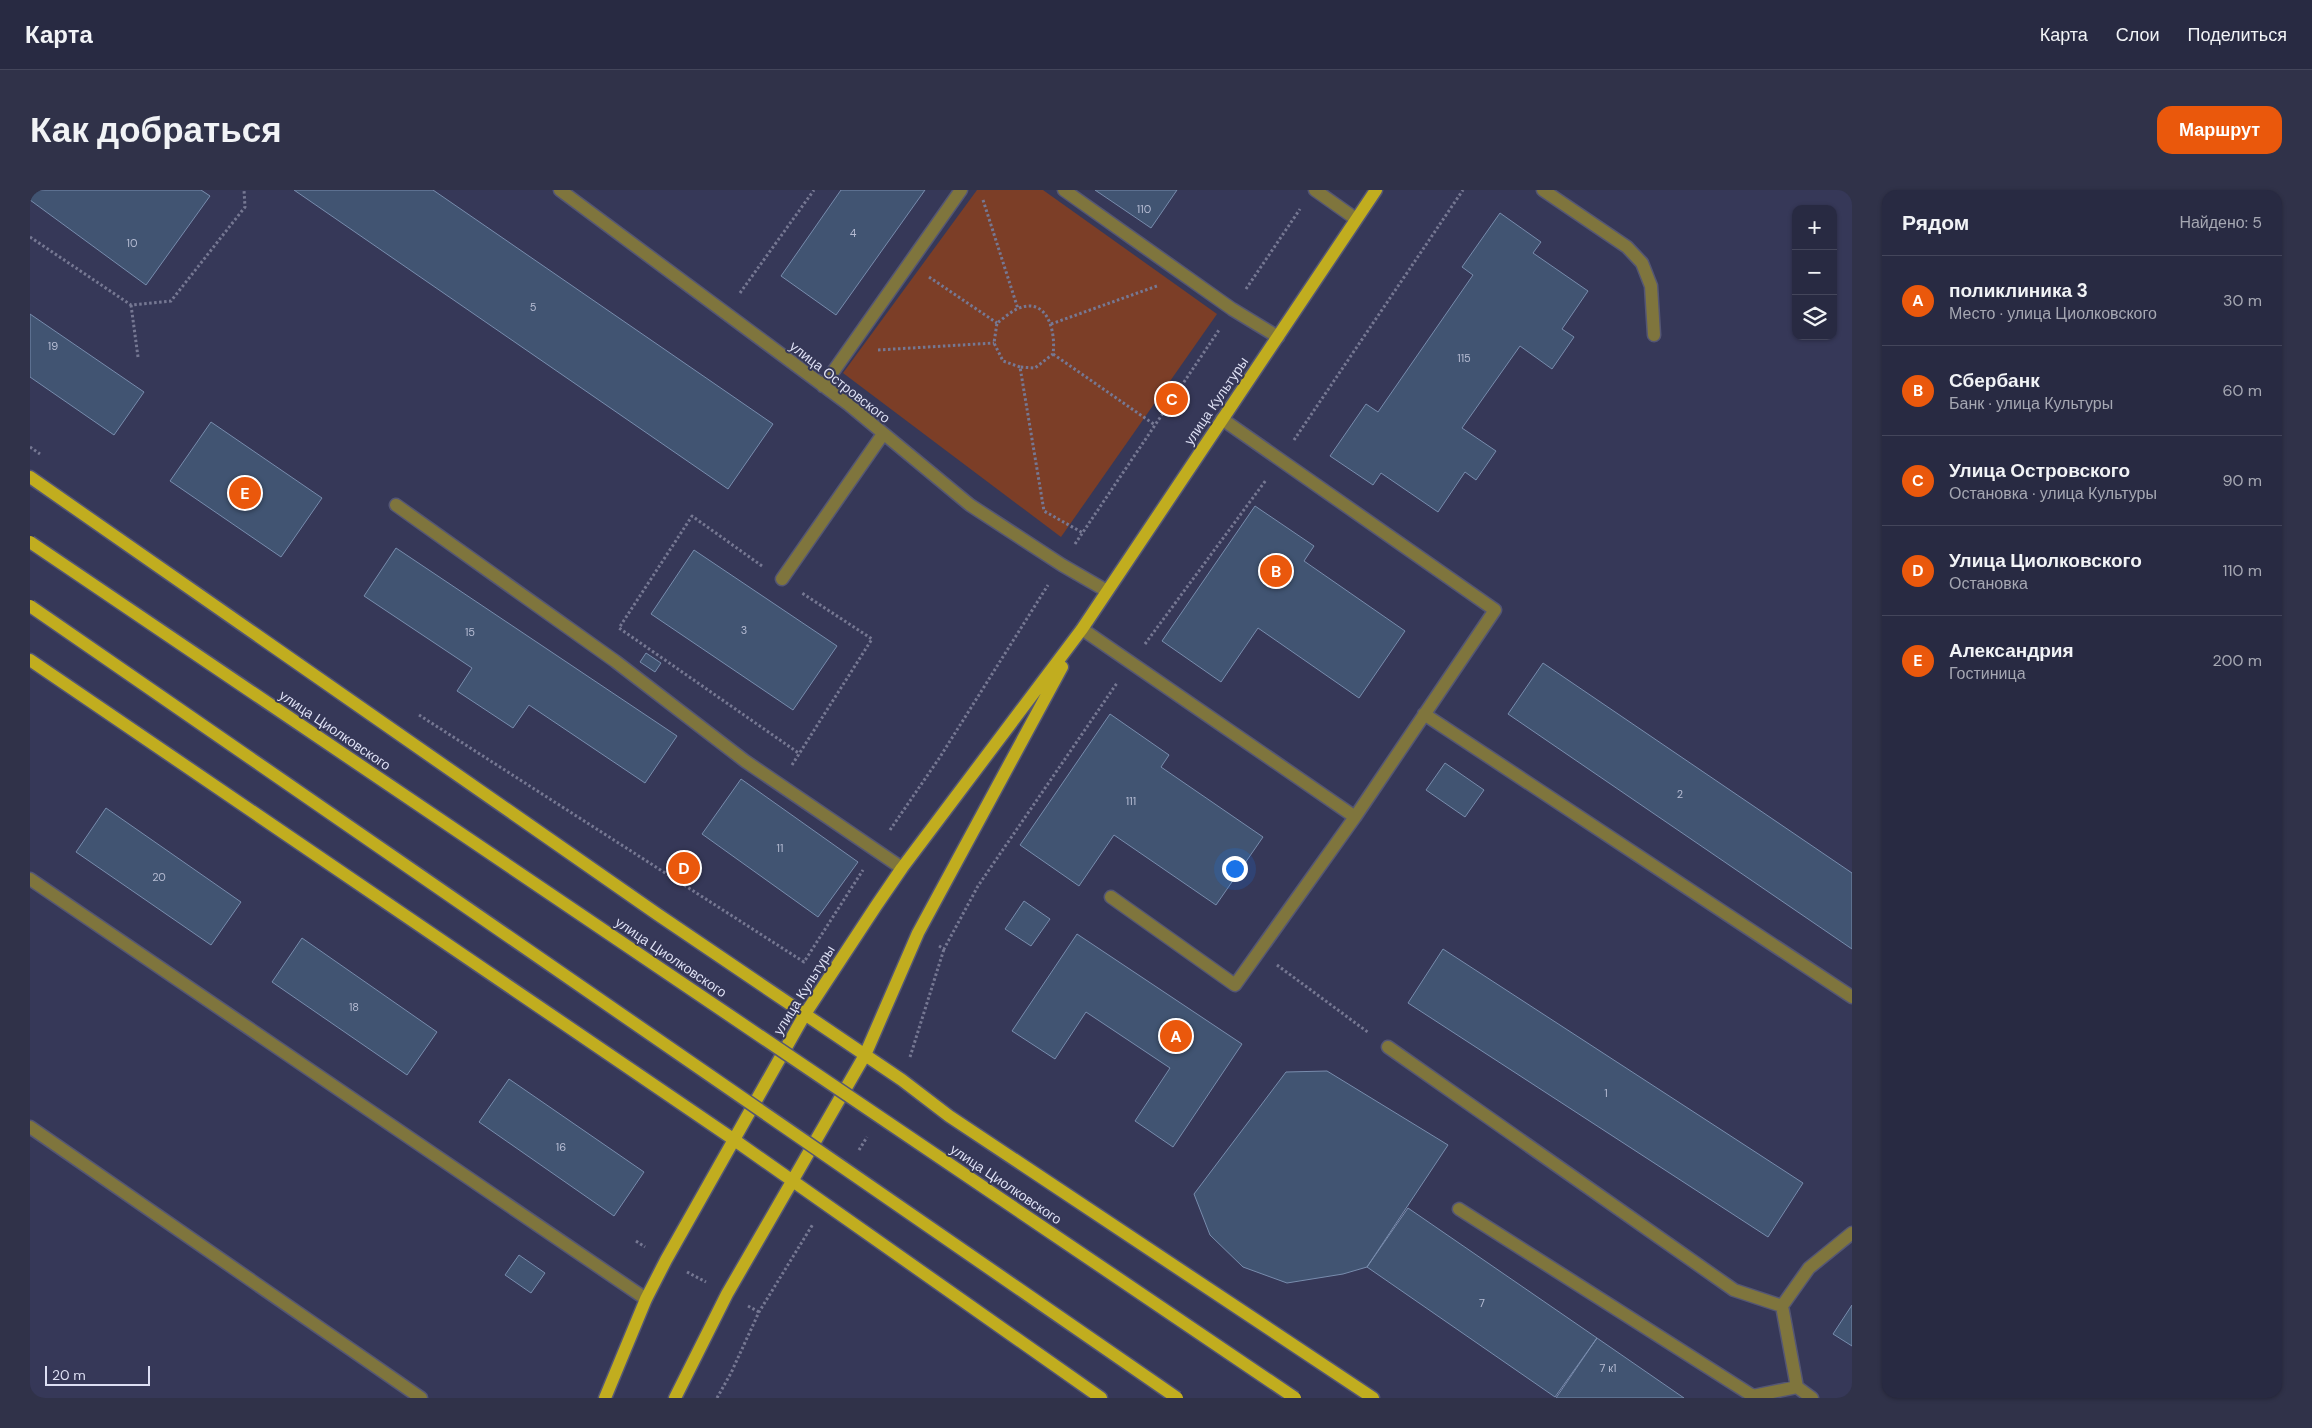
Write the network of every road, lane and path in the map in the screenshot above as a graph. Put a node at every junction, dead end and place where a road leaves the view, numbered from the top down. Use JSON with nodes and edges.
{"nodes":[{"id":1,"x":244,"y":190,"type":"edge"},
{"id":2,"x":560,"y":190,"type":"edge"},
{"id":3,"x":814,"y":190,"type":"edge"},
{"id":4,"x":961,"y":190,"type":"edge"},
{"id":5,"x":1064,"y":190,"type":"edge"},
{"id":6,"x":1315,"y":190,"type":"edge"},
{"id":7,"x":1376,"y":190,"type":"edge"},
{"id":8,"x":1463,"y":190,"type":"edge"},
{"id":9,"x":1543,"y":190,"type":"edge"},
{"id":10,"x":983,"y":199,"type":"dead end"},
{"id":11,"x":1356,"y":219,"type":"junction"},
{"id":12,"x":30,"y":236,"type":"edge"},
{"id":13,"x":909,"y":263,"type":"junction"},
{"id":14,"x":1184,"y":276,"type":"junction"},
{"id":15,"x":131,"y":305,"type":"junction"},
{"id":16,"x":1018,"y":309,"type":"junction"},
{"id":17,"x":726,"y":314,"type":"junction"},
{"id":18,"x":997,"y":323,"type":"junction"},
{"id":19,"x":1051,"y":324,"type":"junction"},
{"id":20,"x":1654,"y":335,"type":"dead end"},
{"id":21,"x":1278,"y":337,"type":"junction"},
{"id":22,"x":994,"y":343,"type":"junction"},
{"id":23,"x":847,"y":352,"type":"junction"},
{"id":24,"x":1053,"y":354,"type":"junction"},
{"id":25,"x":138,"y":357,"type":"dead end"},
{"id":26,"x":1020,"y":367,"type":"junction"},
{"id":27,"x":823,"y":386,"type":"junction"},
{"id":28,"x":1222,"y":419,"type":"junction"},
{"id":29,"x":1155,"y":425,"type":"dead end"},
{"id":30,"x":883,"y":434,"type":"junction"},
{"id":31,"x":30,"y":447,"type":"edge"},
{"id":32,"x":46,"y":458,"type":"dead end"},
{"id":33,"x":1280,"y":460,"type":"junction"},
{"id":34,"x":30,"y":477,"type":"edge"},
{"id":35,"x":396,"y":505,"type":"dead end"},
{"id":36,"x":1083,"y":533,"type":"dead end"},
{"id":37,"x":30,"y":542,"type":"edge"},
{"id":38,"x":782,"y":579,"type":"junction"},
{"id":39,"x":1107,"y":591,"type":"junction"},
{"id":40,"x":30,"y":606,"type":"edge"},
{"id":41,"x":1082,"y":629,"type":"junction"},
{"id":42,"x":30,"y":660,"type":"edge"},
{"id":43,"x":1131,"y":663,"type":"junction"},
{"id":44,"x":412,"y":710,"type":"dead end"},
{"id":45,"x":1424,"y":714,"type":"junction"},
{"id":46,"x":1355,"y":817,"type":"junction"},
{"id":47,"x":902,"y":868,"type":"junction"},
{"id":48,"x":30,"y":879,"type":"edge"},
{"id":49,"x":851,"y":890,"type":"dead end"},
{"id":50,"x":1110,"y":897,"type":"dead end"},
{"id":51,"x":876,"y":906,"type":"junction"},
{"id":52,"x":918,"y":933,"type":"junction"},
{"id":53,"x":1259,"y":952,"type":"junction"},
{"id":54,"x":804,"y":962,"type":"dead end"},
{"id":55,"x":1852,"y":997,"type":"edge"},
{"id":56,"x":805,"y":1014,"type":"junction"},
{"id":57,"x":1388,"y":1047,"type":"joint"},
{"id":58,"x":865,"y":1055,"type":"junction"},
{"id":59,"x":30,"y":1127,"type":"edge"},
{"id":60,"x":733,"y":1139,"type":"junction"},
{"id":61,"x":791,"y":1180,"type":"junction"},
{"id":62,"x":1459,"y":1209,"type":"dead end"},
{"id":63,"x":1852,"y":1232,"type":"edge"},
{"id":64,"x":636,"y":1241,"type":"dead end"},
{"id":65,"x":666,"y":1260,"type":"junction"},
{"id":66,"x":727,"y":1294,"type":"junction"},
{"id":67,"x":646,"y":1299,"type":"junction"},
{"id":68,"x":1782,"y":1306,"type":"junction"},
{"id":69,"x":759,"y":1312,"type":"dead end"},
{"id":70,"x":1797,"y":1387,"type":"junction"},
{"id":71,"x":421,"y":1398,"type":"edge"},
{"id":72,"x":605,"y":1398,"type":"edge"},
{"id":73,"x":675,"y":1398,"type":"edge"},
{"id":74,"x":1101,"y":1398,"type":"edge"},
{"id":75,"x":1177,"y":1398,"type":"edge"},
{"id":76,"x":1295,"y":1398,"type":"edge"},
{"id":77,"x":1373,"y":1398,"type":"edge"},
{"id":78,"x":1812,"y":1398,"type":"edge"}],
"edges":[{"from":1,"to":15,"type":"path"},
{"from":2,"to":17,"type":"street","name":"улица Островского"},
{"from":3,"to":17,"type":"path"},
{"from":4,"to":13,"type":"street"},
{"from":5,"to":14,"type":"street"},
{"from":6,"to":11,"type":"street"},
{"from":7,"to":11,"type":"main road","name":"улица Культуры"},
{"from":8,"to":33,"type":"path"},
{"from":9,"to":20,"type":"street"},
{"from":10,"to":16,"type":"path"},
{"from":11,"to":21,"type":"main road","name":"улица Культуры"},
{"from":12,"to":15,"type":"path"},
{"from":13,"to":18,"type":"path"},
{"from":13,"to":23,"type":"street"},
{"from":14,"to":19,"type":"path"},
{"from":14,"to":21,"type":"street"},
{"from":15,"to":25,"type":"path"},
{"from":16,"to":18,"type":"path"},
{"from":16,"to":19,"type":"path"},
{"from":17,"to":27,"type":"street","name":"улица Островского"},
{"from":18,"to":22,"type":"path"},
{"from":19,"to":24,"type":"path"},
{"from":21,"to":28,"type":"main road","name":"улица Культуры"},
{"from":22,"to":23,"type":"path"},
{"from":22,"to":26,"type":"path"},
{"from":23,"to":27,"type":"street"},
{"from":24,"to":26,"type":"path"},
{"from":24,"to":29,"type":"path"},
{"from":26,"to":36,"type":"path"},
{"from":27,"to":30,"type":"street","name":"улица Островского"},
{"from":28,"to":33,"type":"street"},
{"from":28,"to":39,"type":"main road","name":"улица Культуры"},
{"from":30,"to":38,"type":"street"},
{"from":30,"to":39,"type":"street","name":"улица Островского"},
{"from":31,"to":32,"type":"path"},
{"from":33,"to":43,"type":"path"},
{"from":33,"to":45,"type":"street"},
{"from":34,"to":56,"type":"main road"},
{"from":35,"to":47,"type":"street"},
{"from":37,"to":76,"type":"main road","name":"улица Циолковского","bridge":true},
{"from":38,"to":38,"type":"path"},
{"from":39,"to":41,"type":"main road","name":"улица Культуры"},
{"from":40,"to":75,"type":"main road","bridge":true},
{"from":41,"to":43,"type":"street"},
{"from":41,"to":47,"type":"main road","name":"улица Культуры"},
{"from":41,"to":52,"type":"main road","name":"улица Культуры"},
{"from":42,"to":60,"type":"main road"},
{"from":43,"to":46,"type":"street"},
{"from":43,"to":52,"type":"path"},
{"from":44,"to":54,"type":"path"},
{"from":45,"to":46,"type":"street"},
{"from":45,"to":55,"type":"street"},
{"from":46,"to":53,"type":"street"},
{"from":47,"to":51,"type":"main road","name":"улица Культуры"},
{"from":48,"to":67,"type":"street"},
{"from":49,"to":51,"type":"path"},
{"from":50,"to":53,"type":"street"},
{"from":51,"to":56,"type":"main road","name":"улица Культуры"},
{"from":52,"to":58,"type":"main road","name":"улица Культуры"},
{"from":53,"to":57,"type":"path"},
{"from":56,"to":58,"type":"main road"},
{"from":56,"to":60,"type":"main road","name":"улица Культуры"},
{"from":57,"to":68,"type":"street"},
{"from":58,"to":61,"type":"main road","name":"улица Культуры"},
{"from":58,"to":77,"type":"main road"},
{"from":59,"to":71,"type":"street"},
{"from":60,"to":61,"type":"main road"},
{"from":60,"to":65,"type":"main road","name":"улица Культуры"},
{"from":61,"to":66,"type":"main road","name":"улица Культуры"},
{"from":61,"to":74,"type":"main road"},
{"from":62,"to":70,"type":"street"},
{"from":63,"to":68,"type":"street"},
{"from":64,"to":65,"type":"path"},
{"from":65,"to":66,"type":"path"},
{"from":65,"to":67,"type":"main road","name":"улица Культуры"},
{"from":66,"to":69,"type":"path"},
{"from":66,"to":73,"type":"main road","name":"улица Культуры"},
{"from":67,"to":72,"type":"main road","name":"улица Культуры"},
{"from":68,"to":70,"type":"street"},
{"from":70,"to":78,"type":"street"}]}
